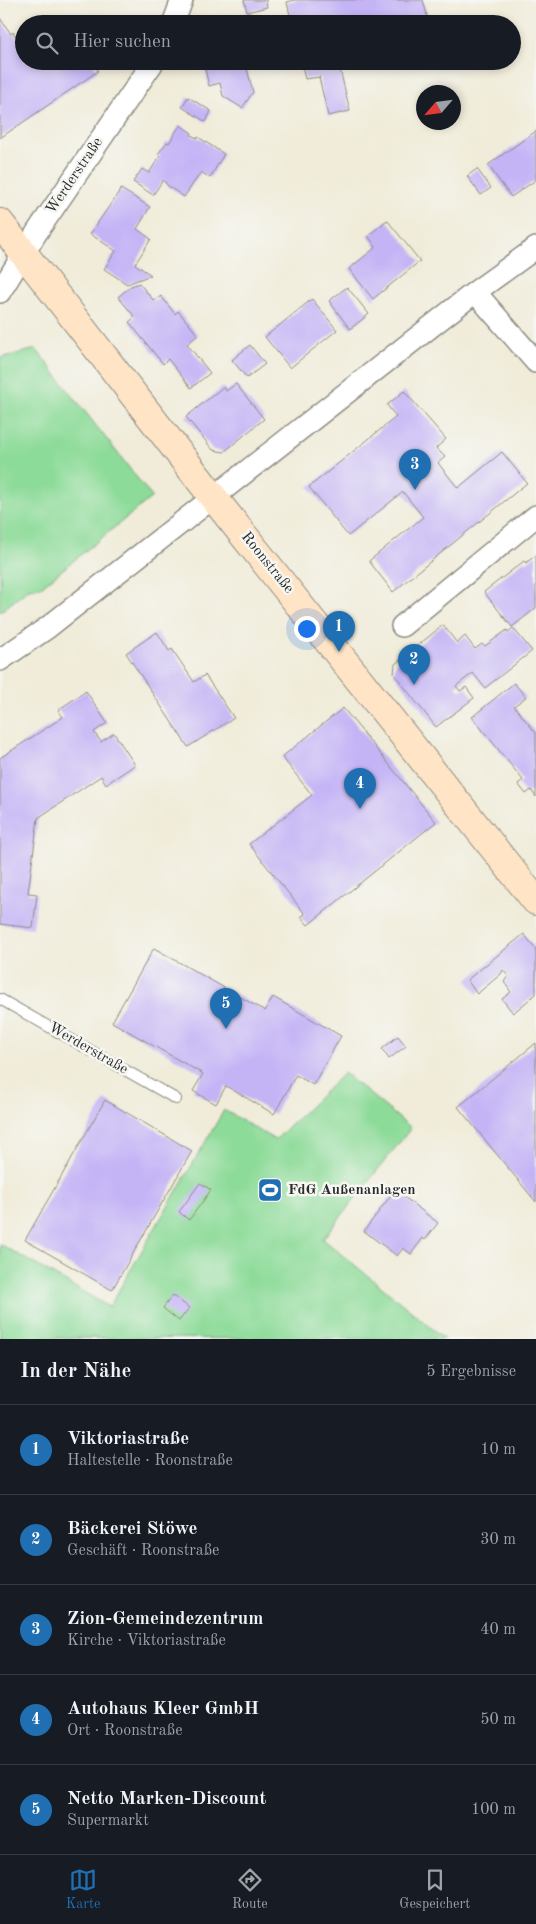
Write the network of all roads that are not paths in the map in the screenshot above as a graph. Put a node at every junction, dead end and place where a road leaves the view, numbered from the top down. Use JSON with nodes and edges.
{"nodes":[{"id":1,"x":182,"y":0,"type":"edge"},
{"id":2,"x":176,"y":15,"type":"edge"},
{"id":3,"x":148,"y":70,"type":"edge"},
{"id":4,"x":0,"y":223,"type":"edge"},
{"id":5,"x":536,"y":248,"type":"edge"},
{"id":6,"x":23,"y":254,"type":"junction"},
{"id":7,"x":0,"y":292,"type":"edge"},
{"id":8,"x":475,"y":292,"type":"junction"},
{"id":9,"x":536,"y":362,"type":"edge"},
{"id":10,"x":213,"y":497,"type":"junction"},
{"id":11,"x":536,"y":516,"type":"edge"},
{"id":12,"x":402,"y":626,"type":"dead end"},
{"id":13,"x":0,"y":660,"type":"edge"},
{"id":14,"x":536,"y":900,"type":"edge"},
{"id":15,"x":0,"y":999,"type":"edge"},
{"id":16,"x":176,"y":1099,"type":"dead end"}],
"edges":[{"from":1,"to":2,"type":"street"},
{"from":3,"to":6,"type":"street","name":"Werderstraße"},
{"from":4,"to":6,"type":"street","name":"Roonstraße"},
{"from":5,"to":8,"type":"street"},
{"from":6,"to":7,"type":"street","name":"Werderstraße"},
{"from":6,"to":10,"type":"street","name":"Roonstraße"},
{"from":8,"to":9,"type":"street"},
{"from":8,"to":10,"type":"street"},
{"from":10,"to":13,"type":"street"},
{"from":10,"to":14,"type":"street","name":"Roonstraße"},
{"from":11,"to":12,"type":"street"},
{"from":15,"to":16,"type":"lane","name":"Werderstraße"}]}
